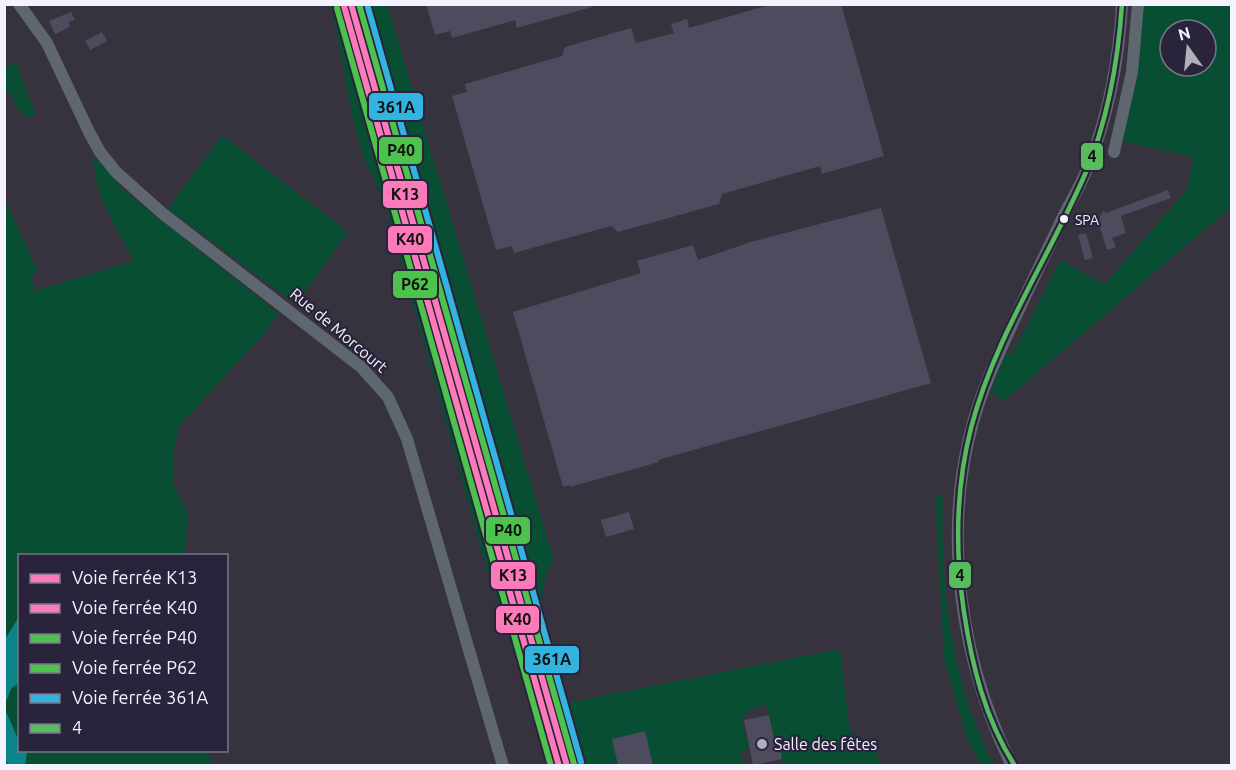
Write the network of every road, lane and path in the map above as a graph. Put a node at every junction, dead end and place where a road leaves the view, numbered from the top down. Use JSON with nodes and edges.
{"nodes":[{"id":1,"x":19,"y":4,"type":"edge"},
{"id":2,"x":1122,"y":4,"type":"edge"},
{"id":3,"x":1138,"y":4,"type":"edge"},
{"id":4,"x":1114,"y":152,"type":"dead end"},
{"id":5,"x":503,"y":765,"type":"edge"},
{"id":6,"x":1013,"y":765,"type":"edge"}],
"edges":[{"from":1,"to":5,"type":"street","name":"Rue de Morcourt"},
{"from":2,"to":6,"type":"street"},
{"from":3,"to":4,"type":"street"}]}
